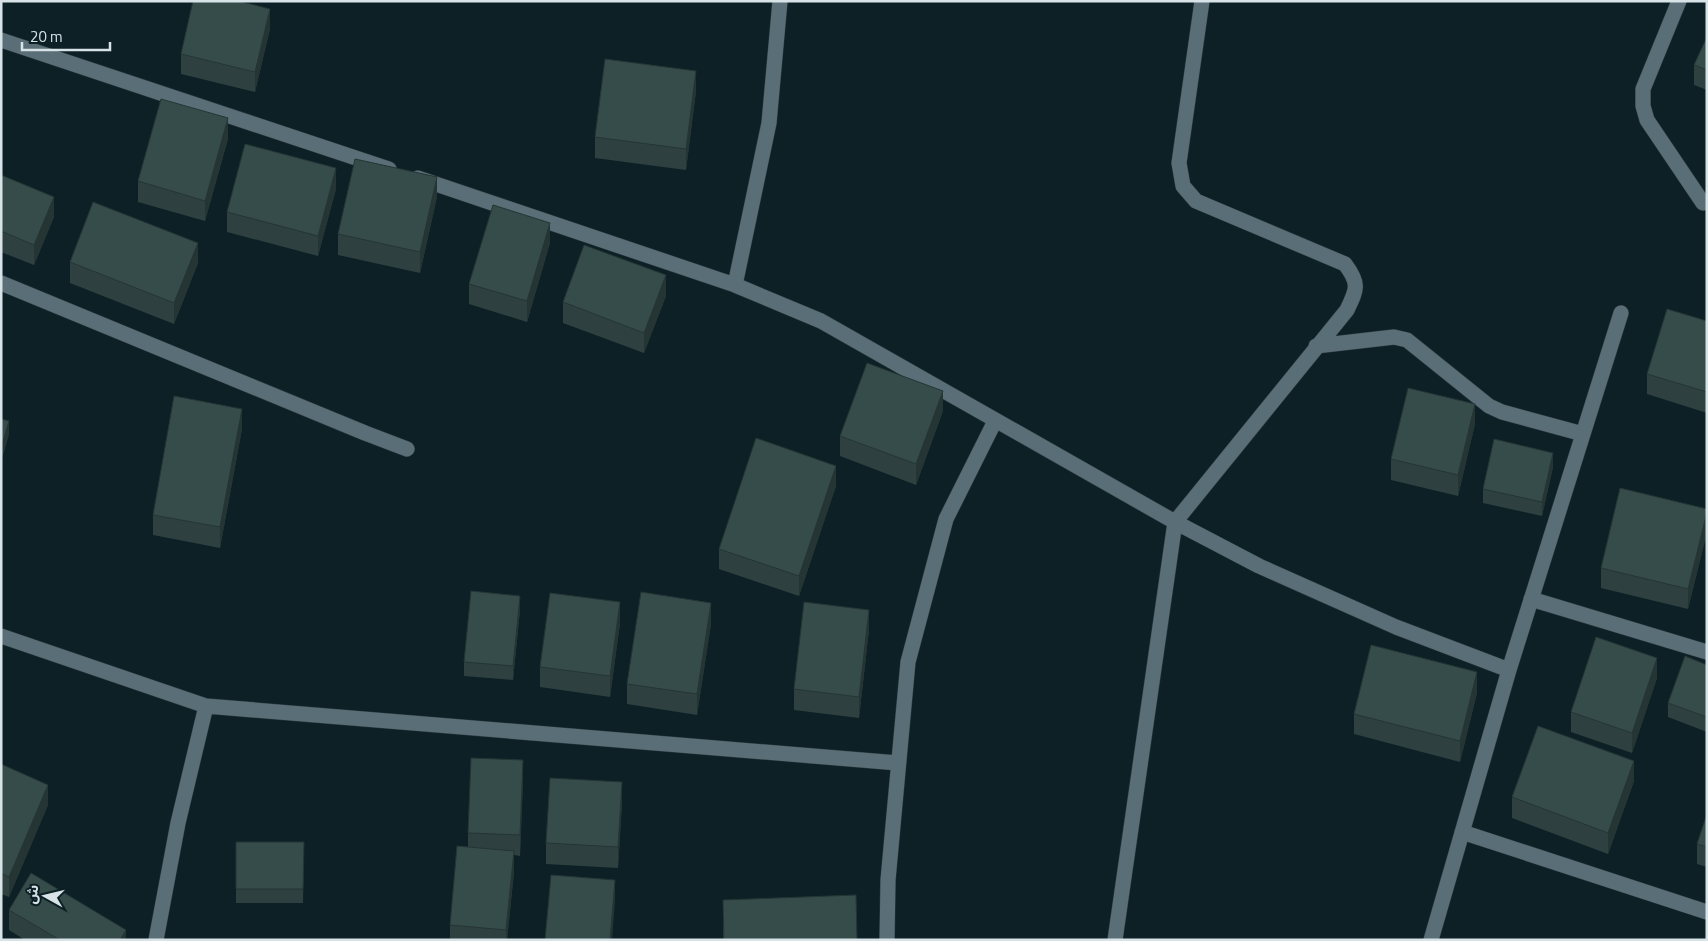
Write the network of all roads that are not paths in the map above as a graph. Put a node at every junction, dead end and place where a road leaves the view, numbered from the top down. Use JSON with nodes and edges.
{"nodes":[{"id":1,"x":780,"y":1,"type":"edge"},
{"id":2,"x":1202,"y":1,"type":"edge"},
{"id":3,"x":1679,"y":1,"type":"edge"},
{"id":4,"x":1,"y":40,"type":"edge"},
{"id":5,"x":1703,"y":203,"type":"dead end"},
{"id":6,"x":1,"y":283,"type":"edge"},
{"id":7,"x":735,"y":285,"type":"junction"},
{"id":8,"x":1621,"y":313,"type":"dead end"},
{"id":9,"x":1316,"y":346,"type":"junction"},
{"id":10,"x":995,"y":421,"type":"junction"},
{"id":11,"x":1583,"y":434,"type":"junction"},
{"id":12,"x":407,"y":449,"type":"dead end"},
{"id":13,"x":1175,"y":522,"type":"junction"},
{"id":14,"x":1531,"y":599,"type":"junction"},
{"id":15,"x":1,"y":636,"type":"edge"},
{"id":16,"x":1707,"y":652,"type":"edge"},
{"id":17,"x":1509,"y":670,"type":"junction"},
{"id":18,"x":206,"y":706,"type":"junction"},
{"id":19,"x":898,"y":763,"type":"junction"},
{"id":20,"x":1462,"y":832,"type":"junction"},
{"id":21,"x":1707,"y":912,"type":"edge"},
{"id":22,"x":156,"y":940,"type":"edge"},
{"id":23,"x":887,"y":940,"type":"edge"},
{"id":24,"x":1115,"y":940,"type":"edge"},
{"id":25,"x":1432,"y":940,"type":"edge"}],
"edges":[{"from":1,"to":7,"type":"street"},
{"from":2,"to":9,"type":"street"},
{"from":3,"to":5,"type":"street"},
{"from":4,"to":7,"type":"street"},
{"from":6,"to":12,"type":"street"},
{"from":7,"to":10,"type":"street"},
{"from":8,"to":11,"type":"street"},
{"from":9,"to":11,"type":"street"},
{"from":9,"to":13,"type":"street"},
{"from":10,"to":13,"type":"street"},
{"from":10,"to":19,"type":"street"},
{"from":11,"to":14,"type":"street"},
{"from":13,"to":17,"type":"street"},
{"from":13,"to":24,"type":"street"},
{"from":14,"to":16,"type":"street"},
{"from":14,"to":17,"type":"street"},
{"from":15,"to":18,"type":"street"},
{"from":17,"to":20,"type":"street"},
{"from":18,"to":19,"type":"street"},
{"from":18,"to":22,"type":"street"},
{"from":19,"to":23,"type":"street"},
{"from":20,"to":21,"type":"street"},
{"from":20,"to":25,"type":"street"}]}
